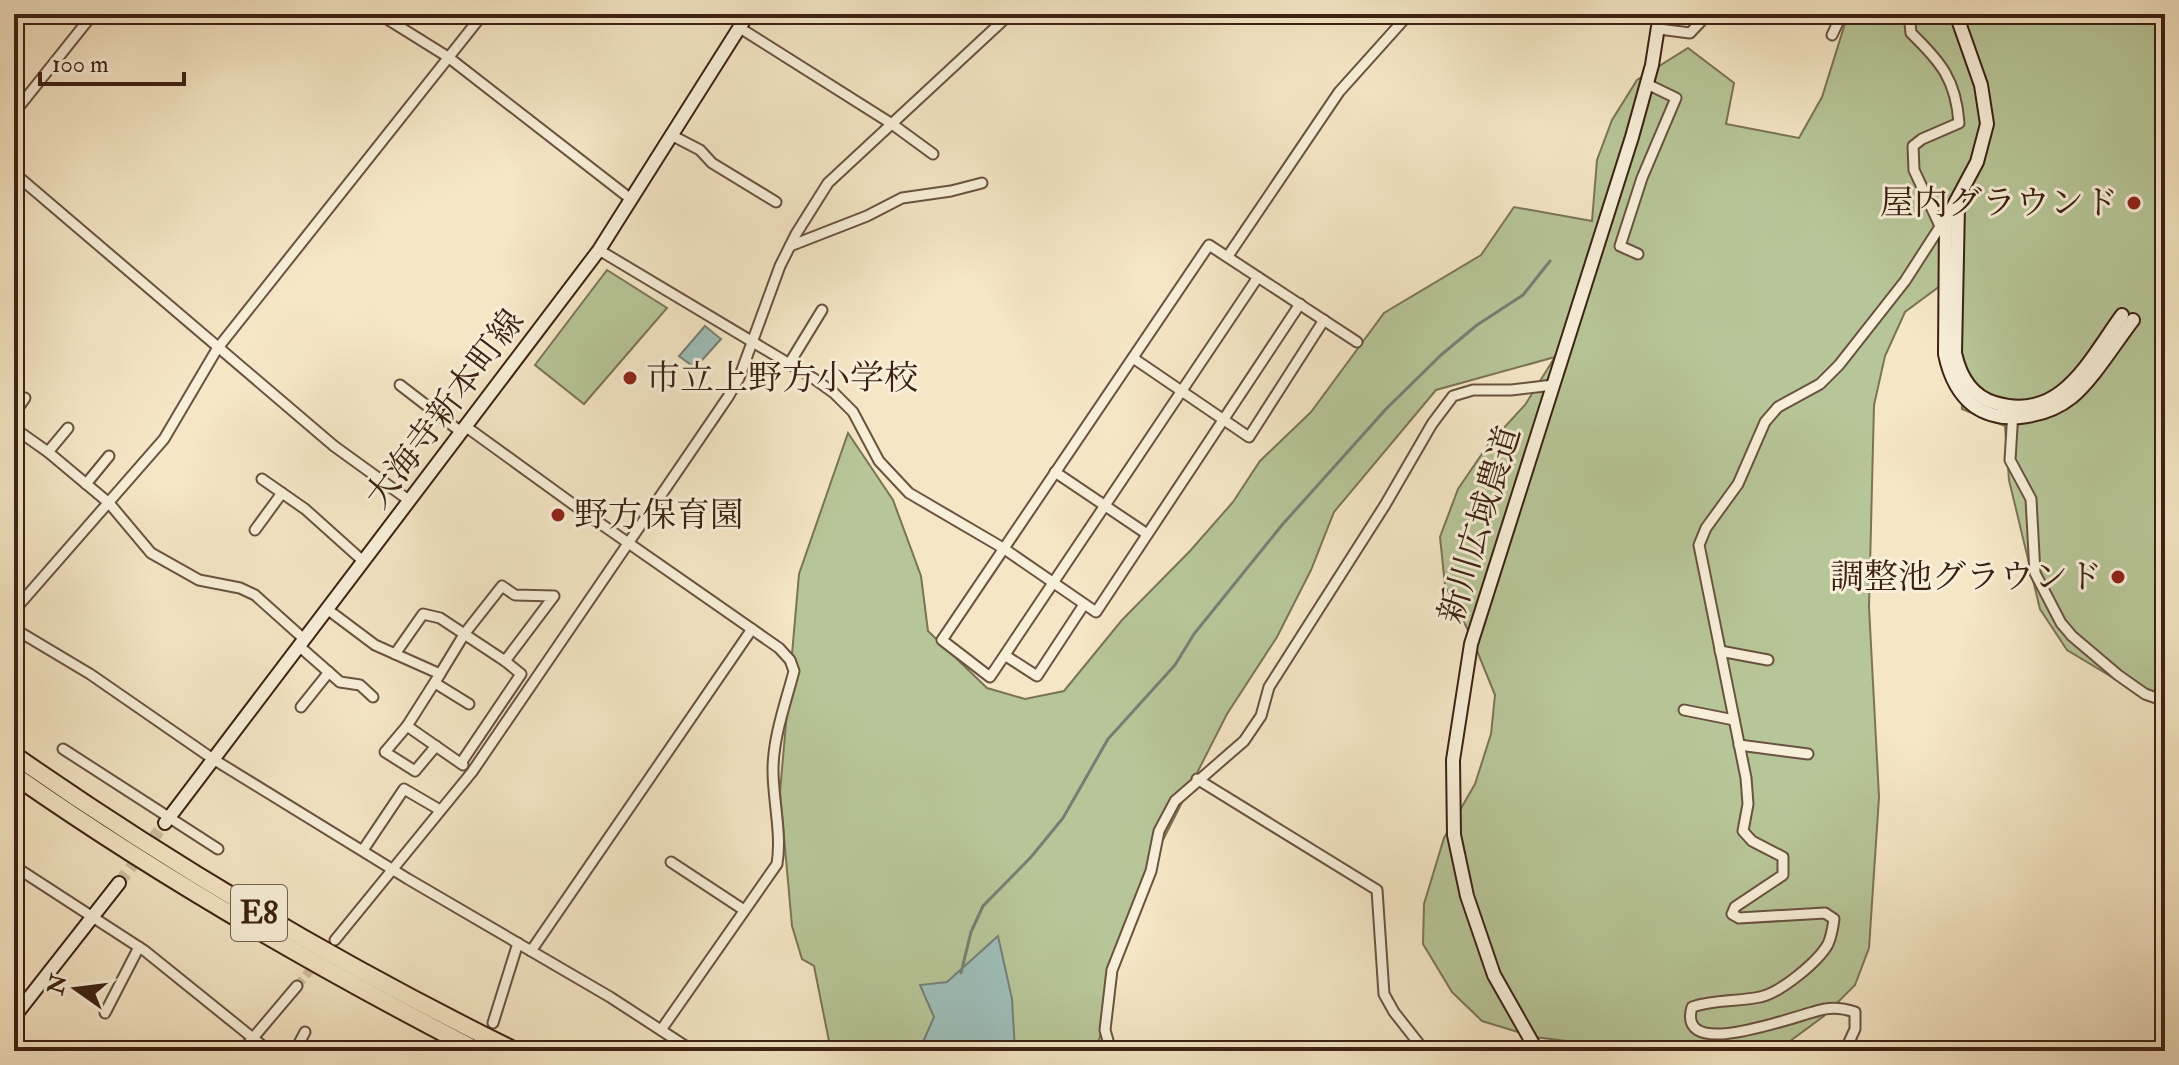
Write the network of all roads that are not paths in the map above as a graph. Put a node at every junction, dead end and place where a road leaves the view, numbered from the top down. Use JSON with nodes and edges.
{"nodes":[{"id":1,"x":93,"y":14,"type":"edge"},
{"id":2,"x":379,"y":14,"type":"edge"},
{"id":3,"x":483,"y":14,"type":"edge"},
{"id":4,"x":748,"y":14,"type":"edge"},
{"id":5,"x":1010,"y":14,"type":"edge"},
{"id":6,"x":1409,"y":14,"type":"edge"},
{"id":7,"x":1660,"y":14,"type":"edge"},
{"id":8,"x":1708,"y":14,"type":"edge"},
{"id":9,"x":1842,"y":14,"type":"edge"},
{"id":10,"x":1909,"y":14,"type":"edge"},
{"id":11,"x":1956,"y":14,"type":"edge"},
{"id":12,"x":740,"y":28,"type":"junction"},
{"id":13,"x":1659,"y":29,"type":"junction"},
{"id":14,"x":1832,"y":35,"type":"dead end"},
{"id":15,"x":448,"y":57,"type":"junction"},
{"id":16,"x":1647,"y":84,"type":"junction"},
{"id":17,"x":14,"y":113,"type":"edge"},
{"id":18,"x":892,"y":124,"type":"junction"},
{"id":19,"x":673,"y":136,"type":"junction"},
{"id":20,"x":933,"y":154,"type":"dead end"},
{"id":21,"x":14,"y":173,"type":"edge"},
{"id":22,"x":982,"y":183,"type":"dead end"},
{"id":23,"x":1958,"y":199,"type":"junction"},
{"id":24,"x":632,"y":200,"type":"junction"},
{"id":25,"x":776,"y":202,"type":"dead end"},
{"id":26,"x":1940,"y":226,"type":"junction"},
{"id":27,"x":790,"y":246,"type":"junction"},
{"id":28,"x":599,"y":250,"type":"junction"},
{"id":29,"x":1638,"y":254,"type":"dead end"},
{"id":30,"x":1228,"y":256,"type":"junction"},
{"id":31,"x":1258,"y":277,"type":"junction"},
{"id":32,"x":1300,"y":304,"type":"junction"},
{"id":33,"x":822,"y":310,"type":"dead end"},
{"id":34,"x":2127,"y":318,"type":"dead end"},
{"id":35,"x":1324,"y":320,"type":"junction"},
{"id":36,"x":1357,"y":342,"type":"dead end"},
{"id":37,"x":752,"y":343,"type":"junction"},
{"id":38,"x":217,"y":349,"type":"junction"},
{"id":39,"x":1133,"y":358,"type":"junction"},
{"id":40,"x":789,"y":364,"type":"junction"},
{"id":41,"x":400,"y":385,"type":"dead end"},
{"id":42,"x":1553,"y":385,"type":"junction"},
{"id":43,"x":1183,"y":390,"type":"junction"},
{"id":44,"x":25,"y":398,"type":"dead end"},
{"id":45,"x":2013,"y":413,"type":"junction"},
{"id":46,"x":14,"y":414,"type":"edge"},
{"id":47,"x":1224,"y":419,"type":"junction"},
{"id":48,"x":14,"y":428,"type":"edge"},
{"id":49,"x":68,"y":428,"type":"dead end"},
{"id":50,"x":463,"y":429,"type":"junction"},
{"id":51,"x":48,"y":452,"type":"junction"},
{"id":52,"x":109,"y":456,"type":"dead end"},
{"id":53,"x":1055,"y":472,"type":"junction"},
{"id":54,"x":262,"y":479,"type":"dead end"},
{"id":55,"x":86,"y":484,"type":"junction"},
{"id":56,"x":282,"y":493,"type":"junction"},
{"id":57,"x":410,"y":501,"type":"junction"},
{"id":58,"x":109,"y":503,"type":"junction"},
{"id":59,"x":1105,"y":507,"type":"junction"},
{"id":60,"x":255,"y":530,"type":"dead end"},
{"id":61,"x":1147,"y":534,"type":"junction"},
{"id":62,"x":628,"y":543,"type":"junction"},
{"id":63,"x":1003,"y":548,"type":"junction"},
{"id":64,"x":363,"y":561,"type":"junction"},
{"id":65,"x":1054,"y":583,"type":"junction"},
{"id":66,"x":1083,"y":606,"type":"junction"},
{"id":67,"x":327,"y":609,"type":"junction"},
{"id":68,"x":752,"y":629,"type":"junction"},
{"id":69,"x":465,"y":633,"type":"junction"},
{"id":70,"x":16,"y":634,"type":"edge"},
{"id":71,"x":301,"y":642,"type":"junction"},
{"id":72,"x":1720,"y":651,"type":"junction"},
{"id":73,"x":395,"y":654,"type":"junction"},
{"id":74,"x":1006,"y":656,"type":"junction"},
{"id":75,"x":1768,"y":660,"type":"dead end"},
{"id":76,"x":505,"y":661,"type":"junction"},
{"id":77,"x":329,"y":672,"type":"junction"},
{"id":78,"x":438,"y":678,"type":"junction"},
{"id":79,"x":373,"y":697,"type":"dead end"},
{"id":80,"x":2165,"y":701,"type":"edge"},
{"id":81,"x":469,"y":704,"type":"dead end"},
{"id":82,"x":301,"y":707,"type":"dead end"},
{"id":83,"x":1684,"y":710,"type":"dead end"},
{"id":84,"x":1734,"y":720,"type":"junction"},
{"id":85,"x":407,"y":726,"type":"junction"},
{"id":86,"x":1739,"y":745,"type":"junction"},
{"id":87,"x":436,"y":746,"type":"junction"},
{"id":88,"x":63,"y":749,"type":"dead end"},
{"id":89,"x":1808,"y":754,"type":"dead end"},
{"id":90,"x":14,"y":755,"type":"edge"},
{"id":91,"x":213,"y":759,"type":"junction"},
{"id":92,"x":461,"y":763,"type":"junction"},
{"id":93,"x":472,"y":772,"type":"junction"},
{"id":94,"x":14,"y":775,"type":"edge"},
{"id":95,"x":1197,"y":779,"type":"junction"},
{"id":96,"x":440,"y":810,"type":"junction"},
{"id":97,"x":167,"y":821,"type":"junction"},
{"id":98,"x":218,"y":849,"type":"dead end"},
{"id":99,"x":363,"y":850,"type":"junction"},
{"id":100,"x":671,"y":862,"type":"dead end"},
{"id":101,"x":14,"y":866,"type":"edge"},
{"id":102,"x":392,"y":868,"type":"junction"},
{"id":103,"x":119,"y":883,"type":"tunnel mouth"},
{"id":104,"x":744,"y":910,"type":"junction"},
{"id":105,"x":91,"y":917,"type":"junction"},
{"id":106,"x":335,"y":940,"type":"dead end"},
{"id":107,"x":518,"y":943,"type":"junction"},
{"id":108,"x":139,"y":947,"type":"junction"},
{"id":109,"x":531,"y":951,"type":"junction"},
{"id":110,"x":297,"y":986,"type":"tunnel mouth"},
{"id":111,"x":105,"y":1013,"type":"dead end"},
{"id":112,"x":14,"y":1017,"type":"edge"},
{"id":113,"x":493,"y":1023,"type":"dead end"},
{"id":114,"x":661,"y":1030,"type":"junction"},
{"id":115,"x":305,"y":1032,"type":"dead end"},
{"id":116,"x":252,"y":1039,"type":"junction"},
{"id":117,"x":242,"y":1051,"type":"edge"},
{"id":118,"x":269,"y":1051,"type":"edge"},
{"id":119,"x":295,"y":1051,"type":"edge"},
{"id":120,"x":478,"y":1051,"type":"edge"},
{"id":121,"x":515,"y":1051,"type":"edge"},
{"id":122,"x":693,"y":1051,"type":"edge"},
{"id":123,"x":1111,"y":1051,"type":"edge"},
{"id":124,"x":1418,"y":1051,"type":"edge"},
{"id":125,"x":1537,"y":1051,"type":"edge"},
{"id":126,"x":1845,"y":1051,"type":"edge"}],
"edges":[{"from":1,"to":17,"type":"street"},
{"from":2,"to":15,"type":"street"},
{"from":3,"to":15,"type":"street"},
{"from":4,"to":12,"type":"street","name":"大海寺新本町線"},
{"from":5,"to":18,"type":"street"},
{"from":6,"to":30,"type":"street"},
{"from":7,"to":13,"type":"street","name":"新川広域農道"},
{"from":8,"to":13,"type":"street"},
{"from":9,"to":14,"type":"street"},
{"from":10,"to":26,"type":"street"},
{"from":11,"to":23,"type":"street"},
{"from":12,"to":18,"type":"street"},
{"from":12,"to":19,"type":"street","name":"大海寺新本町線"},
{"from":13,"to":16,"type":"street","name":"新川広域農道"},
{"from":15,"to":24,"type":"street"},
{"from":15,"to":38,"type":"street"},
{"from":16,"to":29,"type":"street"},
{"from":16,"to":42,"type":"street","name":"新川広域農道"},
{"from":18,"to":20,"type":"street"},
{"from":18,"to":27,"type":"street"},
{"from":19,"to":24,"type":"street","name":"大海寺新本町線"},
{"from":19,"to":25,"type":"street"},
{"from":21,"to":38,"type":"street"},
{"from":22,"to":27,"type":"street"},
{"from":23,"to":26,"type":"street"},
{"from":23,"to":45,"type":"street"},
{"from":24,"to":28,"type":"street","name":"大海寺新本町線"},
{"from":26,"to":72,"type":"street"},
{"from":27,"to":37,"type":"street"},
{"from":28,"to":37,"type":"street"},
{"from":28,"to":50,"type":"street","name":"大海寺新本町線"},
{"from":30,"to":31,"type":"street"},
{"from":30,"to":39,"type":"street"},
{"from":31,"to":32,"type":"street"},
{"from":31,"to":43,"type":"street"},
{"from":32,"to":35,"type":"street"},
{"from":32,"to":47,"type":"street"},
{"from":33,"to":40,"type":"street"},
{"from":34,"to":45,"type":"street"},
{"from":35,"to":36,"type":"street"},
{"from":35,"to":47,"type":"street"},
{"from":37,"to":40,"type":"street"},
{"from":37,"to":62,"type":"street"},
{"from":38,"to":57,"type":"street"},
{"from":38,"to":58,"type":"street"},
{"from":39,"to":43,"type":"street"},
{"from":39,"to":53,"type":"street"},
{"from":40,"to":63,"type":"street"},
{"from":41,"to":50,"type":"street"},
{"from":42,"to":95,"type":"street"},
{"from":42,"to":125,"type":"street","name":"新川広域農道"},
{"from":43,"to":47,"type":"street"},
{"from":43,"to":59,"type":"street"},
{"from":44,"to":46,"type":"street"},
{"from":45,"to":80,"type":"street"},
{"from":47,"to":61,"type":"street"},
{"from":48,"to":51,"type":"street"},
{"from":49,"to":51,"type":"street"},
{"from":50,"to":57,"type":"street","name":"大海寺新本町線"},
{"from":50,"to":62,"type":"street"},
{"from":51,"to":55,"type":"street"},
{"from":52,"to":55,"type":"street"},
{"from":53,"to":59,"type":"street"},
{"from":53,"to":63,"type":"street"},
{"from":54,"to":56,"type":"street"},
{"from":55,"to":58,"type":"street"},
{"from":56,"to":60,"type":"street"},
{"from":56,"to":64,"type":"street"},
{"from":57,"to":64,"type":"street","name":"大海寺新本町線"},
{"from":58,"to":70,"type":"street"},
{"from":58,"to":71,"type":"street"},
{"from":59,"to":61,"type":"street"},
{"from":59,"to":65,"type":"street"},
{"from":61,"to":66,"type":"street"},
{"from":62,"to":68,"type":"street"},
{"from":62,"to":93,"type":"street"},
{"from":63,"to":65,"type":"street"},
{"from":63,"to":74,"type":"street"},
{"from":64,"to":67,"type":"street","name":"大海寺新本町線"},
{"from":65,"to":66,"type":"street"},
{"from":65,"to":74,"type":"street"},
{"from":66,"to":74,"type":"street"},
{"from":67,"to":71,"type":"street","name":"大海寺新本町線"},
{"from":67,"to":73,"type":"street"},
{"from":68,"to":104,"type":"street"},
{"from":68,"to":109,"type":"street"},
{"from":69,"to":73,"type":"street"},
{"from":69,"to":76,"type":"street"},
{"from":69,"to":76,"type":"street"},
{"from":69,"to":78,"type":"street"},
{"from":70,"to":91,"type":"street"},
{"from":71,"to":77,"type":"street"},
{"from":71,"to":91,"type":"street","name":"大海寺新本町線"},
{"from":72,"to":75,"type":"street"},
{"from":72,"to":84,"type":"street"},
{"from":73,"to":78,"type":"street"},
{"from":76,"to":92,"type":"street"},
{"from":77,"to":79,"type":"street"},
{"from":77,"to":82,"type":"street"},
{"from":78,"to":81,"type":"street"},
{"from":78,"to":85,"type":"street"},
{"from":83,"to":84,"type":"street"},
{"from":84,"to":86,"type":"street"},
{"from":85,"to":87,"type":"street"},
{"from":85,"to":87,"type":"street"},
{"from":86,"to":89,"type":"street"},
{"from":86,"to":126,"type":"street"},
{"from":87,"to":92,"type":"street"},
{"from":88,"to":97,"type":"street"},
{"from":90,"to":121,"type":"highway","number":"E8"},
{"from":91,"to":97,"type":"street","name":"大海寺新本町線"},
{"from":91,"to":99,"type":"street"},
{"from":92,"to":93,"type":"street"},
{"from":93,"to":96,"type":"street"},
{"from":94,"to":120,"type":"highway","number":"E8"},
{"from":95,"to":123,"type":"street"},
{"from":95,"to":124,"type":"street"},
{"from":96,"to":99,"type":"street"},
{"from":96,"to":102,"type":"street"},
{"from":97,"to":98,"type":"street"},
{"from":99,"to":102,"type":"street"},
{"from":100,"to":104,"type":"street"},
{"from":101,"to":105,"type":"street"},
{"from":102,"to":106,"type":"street"},
{"from":102,"to":107,"type":"street"},
{"from":103,"to":105,"type":"street"},
{"from":104,"to":114,"type":"street"},
{"from":105,"to":108,"type":"street"},
{"from":105,"to":112,"type":"street"},
{"from":107,"to":109,"type":"street"},
{"from":107,"to":113,"type":"street"},
{"from":108,"to":111,"type":"street"},
{"from":108,"to":116,"type":"street"},
{"from":109,"to":114,"type":"street"},
{"from":110,"to":116,"type":"street"},
{"from":114,"to":122,"type":"street"},
{"from":115,"to":119,"type":"street"},
{"from":116,"to":117,"type":"street"},
{"from":116,"to":118,"type":"street"}]}
